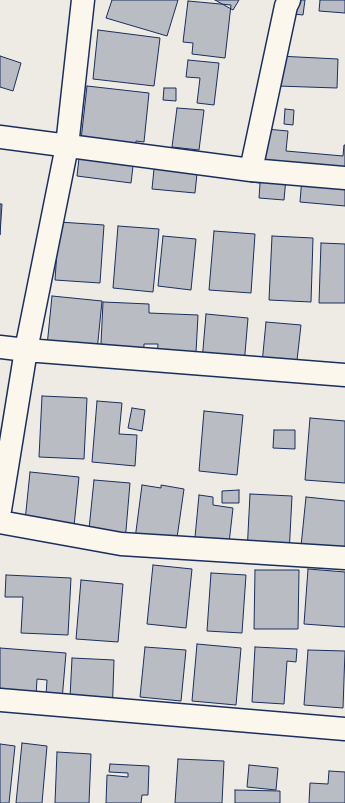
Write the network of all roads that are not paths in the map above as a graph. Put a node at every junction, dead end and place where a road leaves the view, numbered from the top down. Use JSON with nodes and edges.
{"nodes":[{"id":1,"x":83,"y":0,"type":"edge"},
{"id":2,"x":289,"y":0,"type":"edge"},
{"id":3,"x":0,"y":137,"type":"edge"},
{"id":4,"x":67,"y":146,"type":"junction"},
{"id":5,"x":251,"y":170,"type":"junction"},
{"id":6,"x":345,"y":178,"type":"edge"},
{"id":7,"x":0,"y":347,"type":"edge"},
{"id":8,"x":26,"y":350,"type":"junction"},
{"id":9,"x":345,"y":375,"type":"edge"},
{"id":10,"x":0,"y":510,"type":"edge"},
{"id":11,"x":0,"y":522,"type":"edge"},
{"id":12,"x":345,"y":558,"type":"edge"},
{"id":13,"x":0,"y":700,"type":"edge"},
{"id":14,"x":345,"y":729,"type":"edge"}],
"edges":[{"from":1,"to":4,"type":"street"},
{"from":2,"to":5,"type":"street"},
{"from":3,"to":4,"type":"street"},
{"from":4,"to":5,"type":"street"},
{"from":4,"to":8,"type":"street"},
{"from":5,"to":6,"type":"street"},
{"from":7,"to":8,"type":"street"},
{"from":8,"to":9,"type":"street"},
{"from":8,"to":10,"type":"street"},
{"from":11,"to":12,"type":"street"},
{"from":13,"to":14,"type":"street"}]}
